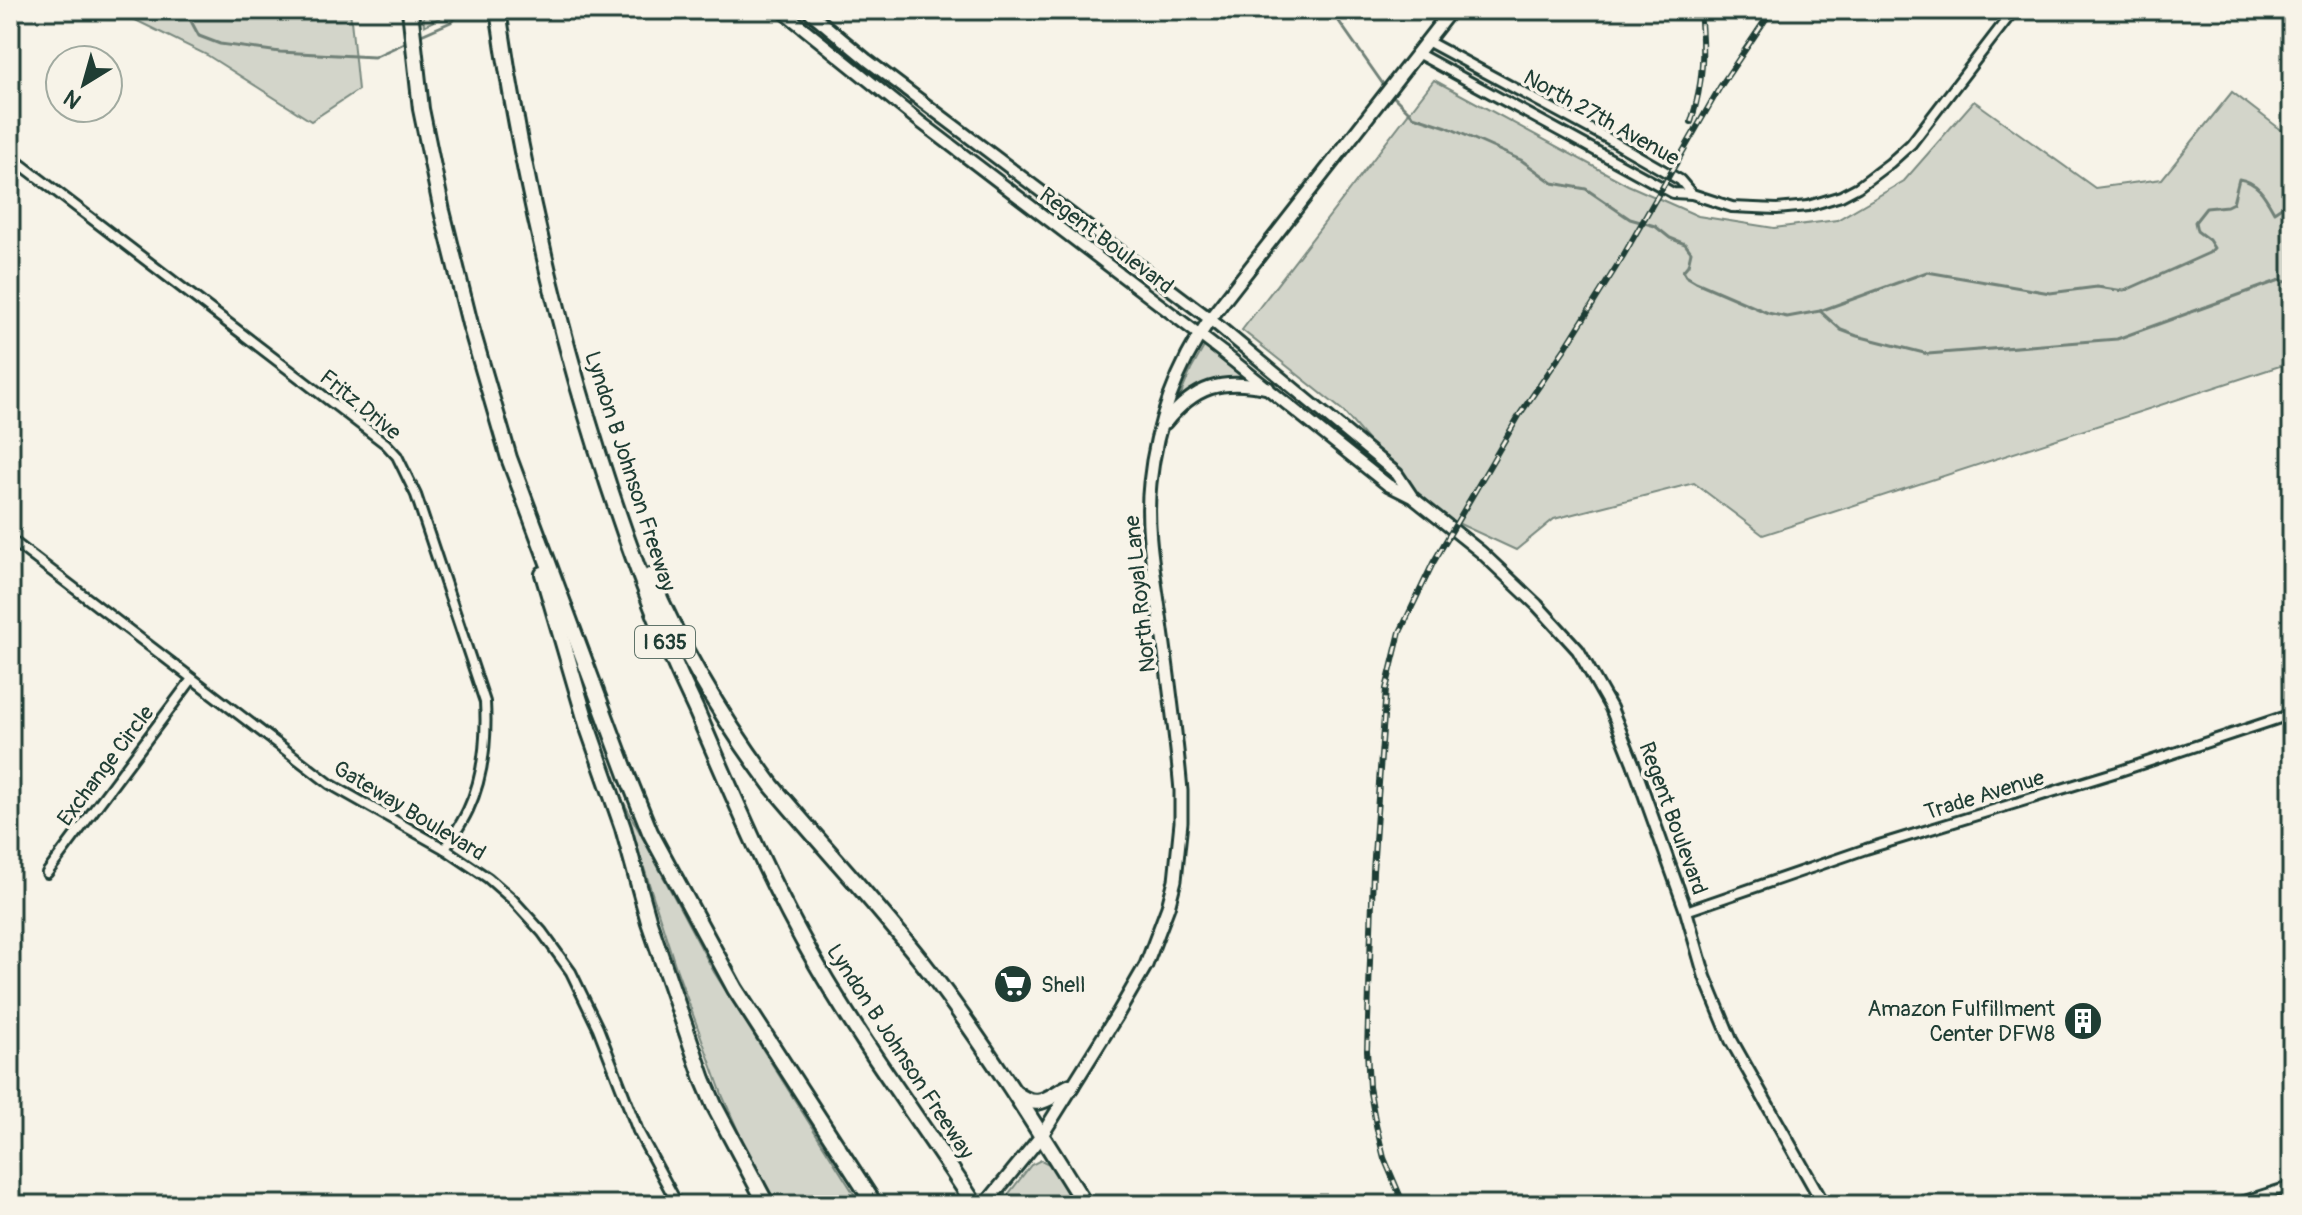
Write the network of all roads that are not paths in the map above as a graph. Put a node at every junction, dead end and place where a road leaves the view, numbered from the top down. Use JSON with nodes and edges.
{"nodes":[{"id":1,"x":410,"y":10,"type":"edge"},
{"id":2,"x":498,"y":10,"type":"edge"},
{"id":3,"x":781,"y":10,"type":"edge"},
{"id":4,"x":807,"y":10,"type":"edge"},
{"id":5,"x":1451,"y":10,"type":"edge"},
{"id":6,"x":2014,"y":10,"type":"edge"},
{"id":7,"x":1427,"y":41,"type":"junction"},
{"id":8,"x":1417,"y":53,"type":"junction"},
{"id":9,"x":1607,"y":138,"type":"junction"},
{"id":10,"x":1599,"y":153,"type":"junction"},
{"id":11,"x":10,"y":156,"type":"edge"},
{"id":12,"x":1692,"y":194,"type":"junction"},
{"id":13,"x":1210,"y":319,"type":"junction"},
{"id":14,"x":1199,"y":335,"type":"junction"},
{"id":15,"x":1268,"y":388,"type":"junction"},
{"id":16,"x":1160,"y":430,"type":"junction"},
{"id":17,"x":598,"y":454,"type":"junction"},
{"id":18,"x":509,"y":458,"type":"junction"},
{"id":19,"x":1412,"y":497,"type":"junction"},
{"id":20,"x":10,"y":539,"type":"edge"},
{"id":21,"x":192,"y":679,"type":"junction"},
{"id":22,"x":2292,"y":714,"type":"edge"},
{"id":23,"x":445,"y":849,"type":"junction"},
{"id":24,"x":47,"y":873,"type":"dead end"},
{"id":25,"x":1686,"y":911,"type":"junction"},
{"id":26,"x":1071,"y":1086,"type":"junction"},
{"id":27,"x":1010,"y":1088,"type":"junction"},
{"id":28,"x":1042,"y":1135,"type":"junction"},
{"id":29,"x":2292,"y":1186,"type":"edge"},
{"id":30,"x":678,"y":1205,"type":"edge"},
{"id":31,"x":767,"y":1205,"type":"edge"},
{"id":32,"x":875,"y":1205,"type":"edge"},
{"id":33,"x":975,"y":1205,"type":"edge"},
{"id":34,"x":985,"y":1205,"type":"edge"},
{"id":35,"x":1085,"y":1205,"type":"edge"},
{"id":36,"x":1824,"y":1205,"type":"edge"},
{"id":37,"x":2232,"y":1205,"type":"edge"}],
"edges":[{"from":1,"to":18,"type":"highway"},
{"from":2,"to":17,"type":"highway","name":"Lyndon B Johnson Freeway","number":"I 635"},
{"from":3,"to":14,"type":"street","name":"Regent Boulevard"},
{"from":4,"to":13,"type":"street","name":"Regent Boulevard"},
{"from":5,"to":7,"type":"main road","name":"North Royal Lane"},
{"from":6,"to":12,"type":"street"},
{"from":7,"to":8,"type":"main road","name":"North Royal Lane"},
{"from":7,"to":9,"type":"street","name":"North 27th Avenue"},
{"from":8,"to":10,"type":"street","name":"North 27th Avenue"},
{"from":8,"to":13,"type":"main road","name":"North Royal Lane"},
{"from":9,"to":10,"type":"street"},
{"from":9,"to":12,"type":"street","name":"North 27th Avenue"},
{"from":10,"to":12,"type":"street","name":"North 27th Avenue"},
{"from":11,"to":23,"type":"street","name":"Fritz Drive"},
{"from":13,"to":14,"type":"main road","name":"North Royal Lane"},
{"from":13,"to":19,"type":"street","name":"Regent Boulevard"},
{"from":14,"to":15,"type":"street","name":"Regent Boulevard"},
{"from":14,"to":16,"type":"main road","name":"North Royal Lane"},
{"from":15,"to":16,"type":"main road"},
{"from":15,"to":19,"type":"street","name":"Regent Boulevard"},
{"from":16,"to":26,"type":"main road","name":"North Royal Lane"},
{"from":17,"to":27,"type":"highway"},
{"from":17,"to":33,"type":"highway","name":"Lyndon B Johnson Freeway","number":"I 635"},
{"from":18,"to":31,"type":"highway"},
{"from":18,"to":32,"type":"highway"},
{"from":19,"to":25,"type":"street","name":"Regent Boulevard"},
{"from":20,"to":21,"type":"street","name":"Gateway Boulevard"},
{"from":21,"to":23,"type":"street","name":"Gateway Boulevard"},
{"from":21,"to":24,"type":"street","name":"Exchange Circle"},
{"from":22,"to":25,"type":"street","name":"Trade Avenue"},
{"from":23,"to":30,"type":"street","name":"Gateway Boulevard"},
{"from":25,"to":36,"type":"street","name":"Regent Boulevard"},
{"from":26,"to":27,"type":"highway"},
{"from":26,"to":28,"type":"main road","name":"North Royal Lane"},
{"from":27,"to":28,"type":"highway"},
{"from":28,"to":34,"type":"main road","name":"North Royal Lane"},
{"from":28,"to":35,"type":"highway"},
{"from":29,"to":37,"type":"street"}]}
